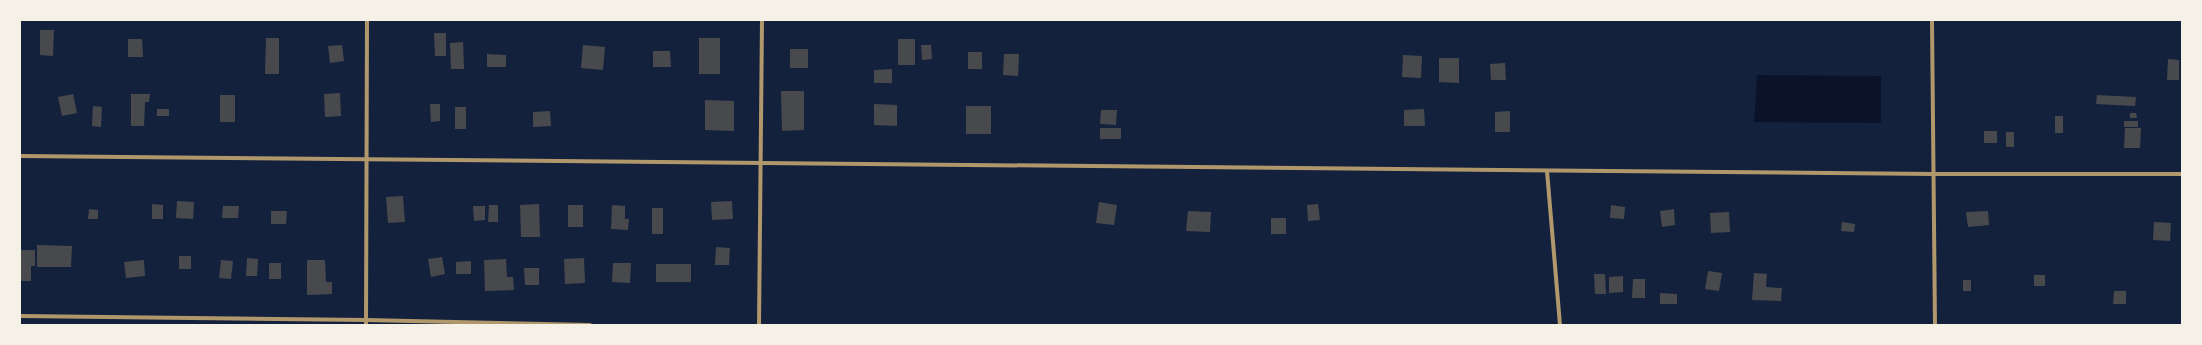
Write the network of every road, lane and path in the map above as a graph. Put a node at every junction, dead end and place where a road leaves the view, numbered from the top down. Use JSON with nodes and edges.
{"nodes":[{"id":1,"x":367,"y":20,"type":"edge"},
{"id":2,"x":762,"y":20,"type":"edge"},
{"id":3,"x":1932,"y":20,"type":"edge"},
{"id":4,"x":20,"y":156,"type":"edge"},
{"id":5,"x":366,"y":159,"type":"junction"},
{"id":6,"x":761,"y":164,"type":"junction"},
{"id":7,"x":1547,"y":171,"type":"junction"},
{"id":8,"x":1933,"y":174,"type":"junction"},
{"id":9,"x":2182,"y":174,"type":"edge"},
{"id":10,"x":20,"y":316,"type":"edge"},
{"id":11,"x":366,"y":320,"type":"junction"},
{"id":12,"x":366,"y":325,"type":"edge"},
{"id":13,"x":590,"y":325,"type":"edge"},
{"id":14,"x":759,"y":325,"type":"edge"},
{"id":15,"x":1560,"y":325,"type":"edge"},
{"id":16,"x":1935,"y":325,"type":"edge"}],
"edges":[{"from":1,"to":5,"type":"street"},
{"from":2,"to":6,"type":"street"},
{"from":3,"to":8,"type":"street"},
{"from":4,"to":5,"type":"street"},
{"from":5,"to":6,"type":"street"},
{"from":5,"to":11,"type":"street"},
{"from":6,"to":7,"type":"street"},
{"from":6,"to":14,"type":"street"},
{"from":7,"to":8,"type":"street"},
{"from":7,"to":15,"type":"street"},
{"from":8,"to":9,"type":"street"},
{"from":8,"to":16,"type":"street"},
{"from":10,"to":11,"type":"street"},
{"from":11,"to":12,"type":"street"},
{"from":11,"to":13,"type":"street"}]}
